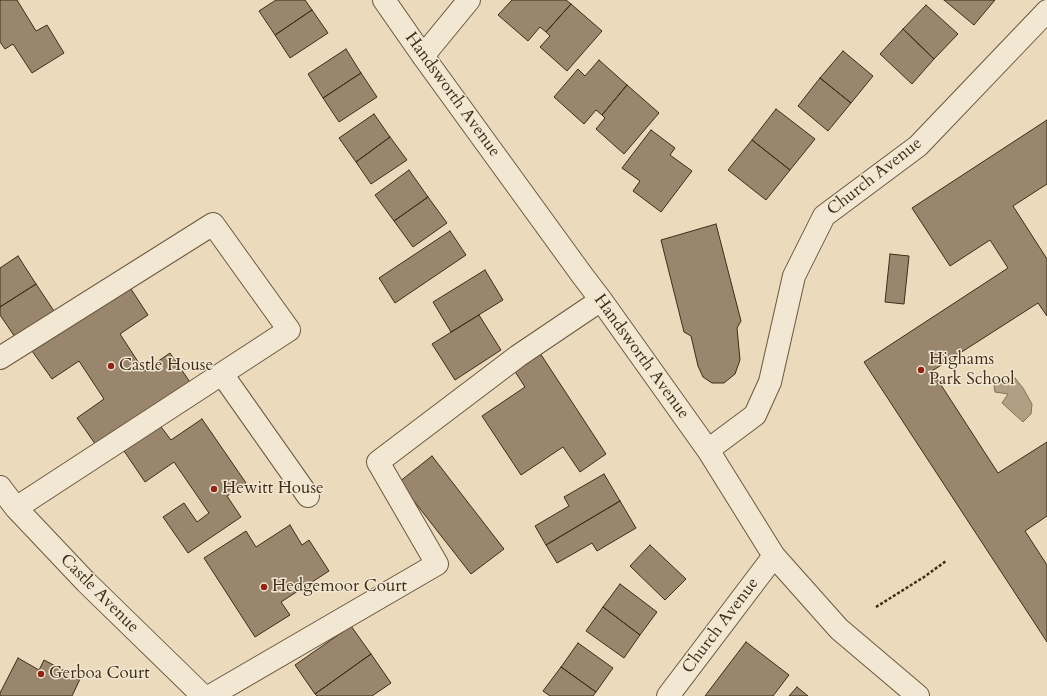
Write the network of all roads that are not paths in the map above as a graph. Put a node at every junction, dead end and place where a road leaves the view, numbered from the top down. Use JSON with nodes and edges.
{"nodes":[{"id":1,"x":384,"y":0,"type":"edge"},
{"id":2,"x":469,"y":0,"type":"edge"},
{"id":3,"x":1047,"y":11,"type":"edge"},
{"id":4,"x":423,"y":56,"type":"junction"},
{"id":5,"x":601,"y":300,"type":"junction"},
{"id":6,"x":0,"y":358,"type":"edge"},
{"id":7,"x":222,"y":374,"type":"junction"},
{"id":8,"x":708,"y":450,"type":"junction"},
{"id":9,"x":0,"y":487,"type":"edge"},
{"id":10,"x":308,"y":496,"type":"dead end"},
{"id":11,"x":16,"y":508,"type":"junction"},
{"id":12,"x":774,"y":556,"type":"junction"},
{"id":13,"x":909,"y":693,"type":"edge"},
{"id":14,"x":203,"y":696,"type":"edge"},
{"id":15,"x":210,"y":696,"type":"edge"},
{"id":16,"x":668,"y":696,"type":"edge"}],
"edges":[{"from":1,"to":4,"type":"street","name":"Handsworth Avenue"},
{"from":2,"to":4,"type":"street"},
{"from":3,"to":8,"type":"street","name":"Church Avenue"},
{"from":4,"to":5,"type":"street","name":"Handsworth Avenue"},
{"from":5,"to":8,"type":"street","name":"Handsworth Avenue"},
{"from":5,"to":15,"type":"street"},
{"from":6,"to":7,"type":"street"},
{"from":7,"to":10,"type":"street"},
{"from":7,"to":11,"type":"street"},
{"from":8,"to":12,"type":"street","name":"Handsworth Avenue"},
{"from":9,"to":11,"type":"street","name":"Castle Avenue"},
{"from":11,"to":14,"type":"street","name":"Castle Avenue"},
{"from":12,"to":13,"type":"street","name":"Handsworth Avenue"},
{"from":12,"to":16,"type":"street","name":"Church Avenue"}]}
